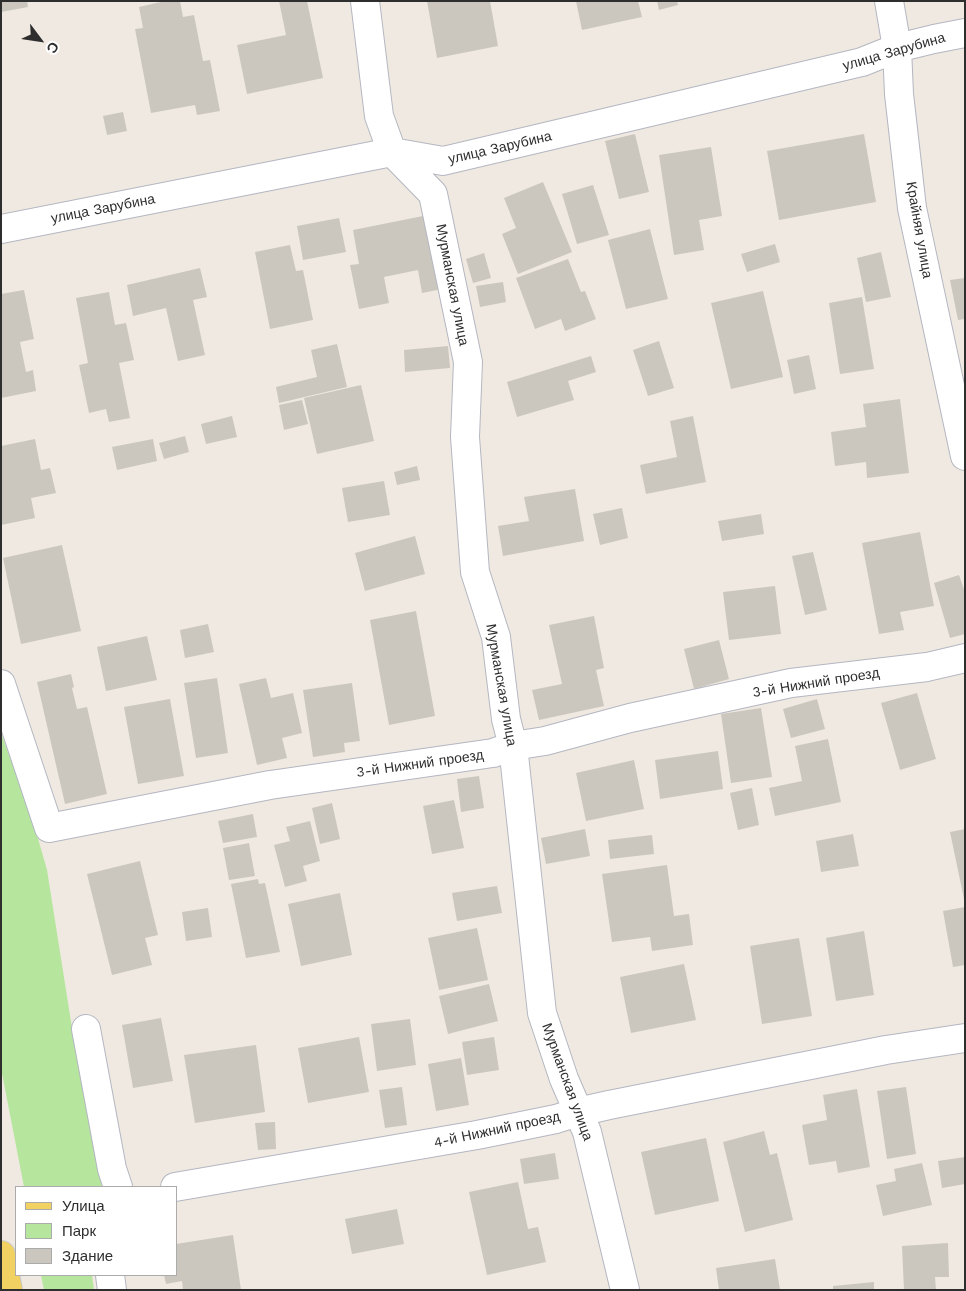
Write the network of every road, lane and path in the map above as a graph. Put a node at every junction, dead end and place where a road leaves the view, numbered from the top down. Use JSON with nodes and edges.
{"nodes":[{"id":1,"x":365,"y":1,"type":"edge"},
{"id":2,"x":889,"y":1,"type":"edge"},
{"id":3,"x":965,"y":33,"type":"edge"},
{"id":4,"x":897,"y":48,"type":"junction"},
{"id":5,"x":392,"y":152,"type":"junction"},
{"id":6,"x":1,"y":229,"type":"edge"},
{"id":7,"x":965,"y":456,"type":"edge"},
{"id":8,"x":965,"y":658,"type":"edge"},
{"id":9,"x":1,"y":684,"type":"edge"},
{"id":10,"x":513,"y":746,"type":"junction"},
{"id":11,"x":86,"y":1029,"type":"dead end"},
{"id":12,"x":965,"y":1038,"type":"edge"},
{"id":13,"x":578,"y":1112,"type":"junction"},
{"id":14,"x":118,"y":1186,"type":"edge"},
{"id":15,"x":178,"y":1186,"type":"edge"},
{"id":16,"x":1,"y":1255,"type":"edge"},
{"id":17,"x":110,"y":1276,"type":"edge"},
{"id":18,"x":8,"y":1290,"type":"edge"},
{"id":19,"x":112,"y":1290,"type":"edge"},
{"id":20,"x":625,"y":1290,"type":"edge"}],
"edges":[{"from":1,"to":5,"type":"street","name":"Мурманская улица"},
{"from":2,"to":4,"type":"street","name":"Крайняя улица"},
{"from":3,"to":4,"type":"street","name":"улица Зарубина"},
{"from":4,"to":5,"type":"street","name":"улица Зарубина"},
{"from":4,"to":7,"type":"street","name":"Крайняя улица"},
{"from":5,"to":6,"type":"street","name":"улица Зарубина"},
{"from":5,"to":10,"type":"street","name":"Мурманская улица"},
{"from":8,"to":10,"type":"street","name":"3-й Нижний проезд"},
{"from":9,"to":10,"type":"street","name":"3-й Нижний проезд"},
{"from":10,"to":13,"type":"street","name":"Мурманская улица"},
{"from":11,"to":14,"type":"street"},
{"from":12,"to":13,"type":"street","name":"4-й Нижний проезд"},
{"from":13,"to":15,"type":"street","name":"4-й Нижний проезд"},
{"from":13,"to":20,"type":"street","name":"Мурманская улица"},
{"from":16,"to":18,"type":"main road"},
{"from":17,"to":19,"type":"street"}]}
